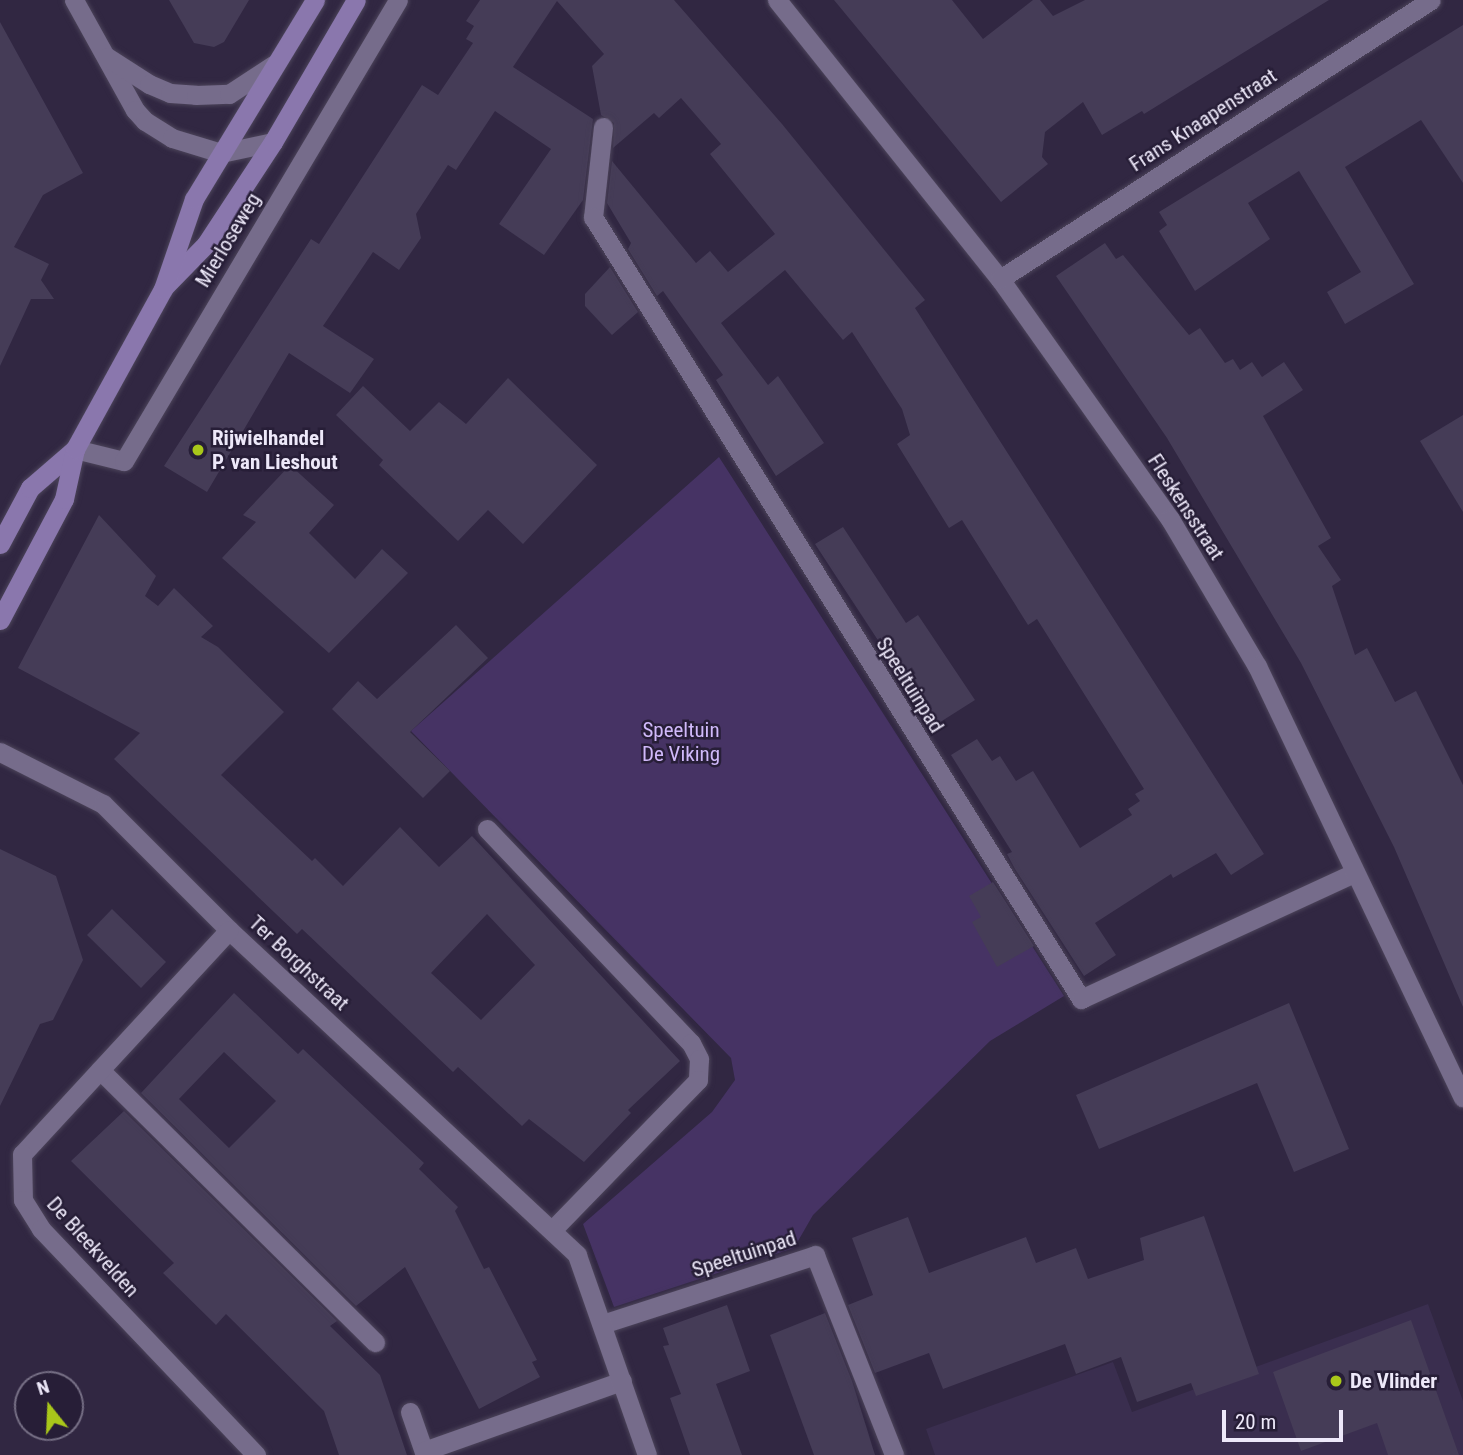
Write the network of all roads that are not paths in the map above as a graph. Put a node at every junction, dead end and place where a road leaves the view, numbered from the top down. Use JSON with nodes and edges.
{"nodes":[{"id":1,"x":74,"y":0,"type":"edge"},
{"id":2,"x":315,"y":0,"type":"edge"},
{"id":3,"x":356,"y":0,"type":"edge"},
{"id":4,"x":398,"y":0,"type":"edge"},
{"id":5,"x":777,"y":0,"type":"edge"},
{"id":6,"x":1431,"y":0,"type":"edge"},
{"id":7,"x":106,"y":57,"type":"junction"},
{"id":8,"x":273,"y":65,"type":"junction"},
{"id":9,"x":603,"y":127,"type":"dead end"},
{"id":10,"x":274,"y":142,"type":"junction"},
{"id":11,"x":221,"y":153,"type":"junction"},
{"id":12,"x":1000,"y":279,"type":"junction"},
{"id":13,"x":163,"y":289,"type":"junction"},
{"id":14,"x":75,"y":449,"type":"junction"},
{"id":15,"x":0,"y":544,"type":"edge"},
{"id":16,"x":0,"y":620,"type":"edge"},
{"id":17,"x":0,"y":752,"type":"edge"},
{"id":18,"x":487,"y":829,"type":"dead end"},
{"id":19,"x":1354,"y":873,"type":"junction"},
{"id":20,"x":229,"y":930,"type":"junction"},
{"id":21,"x":100,"y":1070,"type":"junction"},
{"id":22,"x":1463,"y":1097,"type":"edge"},
{"id":23,"x":552,"y":1230,"type":"junction"},
{"id":24,"x":602,"y":1324,"type":"junction"},
{"id":25,"x":375,"y":1342,"type":"dead end"},
{"id":26,"x":621,"y":1381,"type":"junction"},
{"id":27,"x":410,"y":1412,"type":"dead end"},
{"id":28,"x":425,"y":1453,"type":"edge"},
{"id":29,"x":256,"y":1455,"type":"edge"},
{"id":30,"x":647,"y":1455,"type":"edge"},
{"id":31,"x":894,"y":1455,"type":"edge"}],
"edges":[{"from":1,"to":7,"type":"street"},
{"from":2,"to":8,"type":"main road","name":"Mierloseweg"},
{"from":3,"to":10,"type":"main road","name":"Mierloseweg"},
{"from":4,"to":14,"type":"street","name":"Mierloseweg"},
{"from":5,"to":12,"type":"street","name":"Fleskensstraat"},
{"from":6,"to":12,"type":"street","name":"Frans Knaapenstraat"},
{"from":7,"to":8,"type":"street"},
{"from":7,"to":11,"type":"street"},
{"from":8,"to":11,"type":"main road","name":"Mierloseweg"},
{"from":9,"to":19,"type":"street","name":"Speeltuinpad"},
{"from":10,"to":11,"type":"street"},
{"from":10,"to":13,"type":"main road","name":"Mierloseweg"},
{"from":11,"to":13,"type":"main road","name":"Mierloseweg"},
{"from":12,"to":19,"type":"street","name":"Fleskensstraat"},
{"from":13,"to":14,"type":"main road","name":"Mierloseweg"},
{"from":14,"to":15,"type":"main road","name":"Mierloseweg"},
{"from":14,"to":16,"type":"main road","name":"Mierloseweg"},
{"from":17,"to":20,"type":"street","name":"Ter Borghstraat"},
{"from":18,"to":23,"type":"street"},
{"from":19,"to":22,"type":"street","name":"Fleskensstraat"},
{"from":20,"to":21,"type":"street","name":"De Bleekvelden"},
{"from":20,"to":23,"type":"street","name":"Ter Borghstraat"},
{"from":21,"to":25,"type":"street"},
{"from":21,"to":29,"type":"street","name":"De Bleekvelden"},
{"from":23,"to":24,"type":"street","name":"Ter Borghstraat"},
{"from":24,"to":26,"type":"street","name":"Ter Borghstraat"},
{"from":24,"to":31,"type":"street","name":"Speeltuinpad"},
{"from":26,"to":28,"type":"street"},
{"from":26,"to":30,"type":"street","name":"Ter Borghstraat"},
{"from":27,"to":28,"type":"street"}]}
